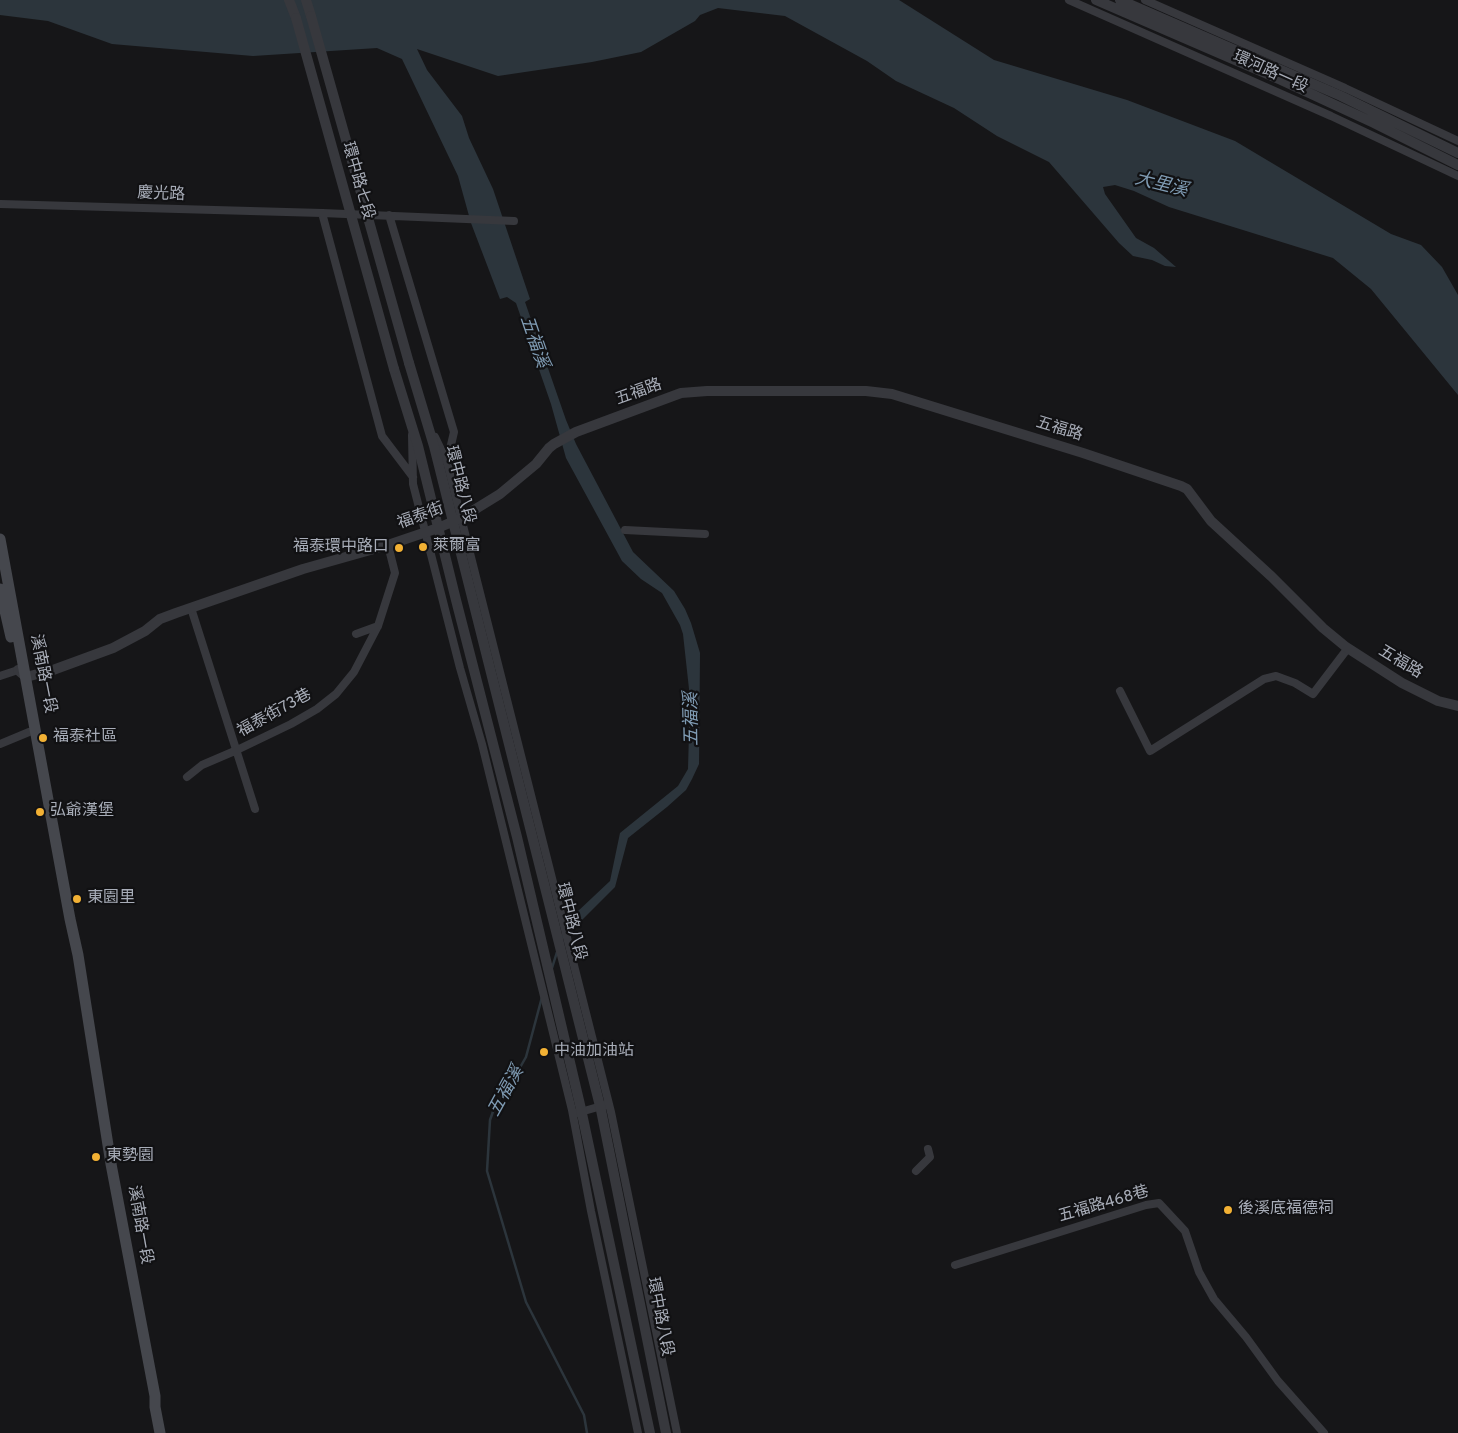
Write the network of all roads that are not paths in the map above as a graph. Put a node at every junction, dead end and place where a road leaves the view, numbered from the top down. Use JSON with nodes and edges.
{"nodes":[{"id":1,"x":290,"y":0,"type":"edge"},
{"id":2,"x":307,"y":0,"type":"edge"},
{"id":3,"x":1069,"y":0,"type":"edge"},
{"id":4,"x":1096,"y":0,"type":"edge"},
{"id":5,"x":1120,"y":0,"type":"edge"},
{"id":6,"x":1145,"y":0,"type":"edge"},
{"id":7,"x":1340,"y":96,"type":"junction"},
{"id":8,"x":1331,"y":116,"type":"junction"},
{"id":9,"x":1458,"y":141,"type":"edge"},
{"id":10,"x":1458,"y":154,"type":"edge"},
{"id":11,"x":1458,"y":165,"type":"edge"},
{"id":12,"x":1458,"y":176,"type":"edge"},
{"id":13,"x":0,"y":204,"type":"edge"},
{"id":14,"x":322,"y":213,"type":"junction"},
{"id":15,"x":389,"y":215,"type":"junction"},
{"id":16,"x":514,"y":221,"type":"dead end"},
{"id":17,"x":409,"y":363,"type":"joint"},
{"id":18,"x":394,"y":369,"type":"joint"},
{"id":19,"x":427,"y":421,"type":"junction"},
{"id":20,"x":412,"y":425,"type":"junction"},
{"id":21,"x":554,"y":444,"type":"joint"},
{"id":22,"x":447,"y":462,"type":"junction"},
{"id":23,"x":413,"y":477,"type":"junction"},
{"id":24,"x":457,"y":520,"type":"junction"},
{"id":25,"x":438,"y":528,"type":"junction"},
{"id":26,"x":625,"y":530,"type":"dead end"},
{"id":27,"x":427,"y":533,"type":"junction"},
{"id":28,"x":705,"y":534,"type":"dead end"},
{"id":29,"x":0,"y":539,"type":"edge"},
{"id":30,"x":388,"y":545,"type":"junction"},
{"id":31,"x":0,"y":589,"type":"edge"},
{"id":32,"x":191,"y":608,"type":"junction"},
{"id":33,"x":378,"y":626,"type":"junction"},
{"id":34,"x":356,"y":634,"type":"dead end"},
{"id":35,"x":1348,"y":648,"type":"junction"},
{"id":36,"x":22,"y":674,"type":"junction"},
{"id":37,"x":0,"y":676,"type":"edge"},
{"id":38,"x":1120,"y":692,"type":"dead end"},
{"id":39,"x":1458,"y":706,"type":"edge"},
{"id":40,"x":31,"y":728,"type":"junction"},
{"id":41,"x":0,"y":744,"type":"edge"},
{"id":42,"x":237,"y":750,"type":"junction"},
{"id":43,"x":187,"y":777,"type":"dead end"},
{"id":44,"x":255,"y":809,"type":"dead end"},
{"id":45,"x":545,"y":976,"type":"junction"},
{"id":46,"x":604,"y":1105,"type":"junction"},
{"id":47,"x":577,"y":1113,"type":"junction"},
{"id":48,"x":928,"y":1149,"type":"dead end"},
{"id":49,"x":916,"y":1171,"type":"dead end"},
{"id":50,"x":955,"y":1265,"type":"dead end"},
{"id":51,"x":160,"y":1433,"type":"edge"},
{"id":52,"x":638,"y":1433,"type":"edge"},
{"id":53,"x":650,"y":1433,"type":"edge"},
{"id":54,"x":666,"y":1433,"type":"edge"},
{"id":55,"x":677,"y":1433,"type":"edge"},
{"id":56,"x":1324,"y":1433,"type":"edge"}],
"edges":[{"from":1,"to":18,"type":"street","name":"環中路七段","bridge":true},
{"from":2,"to":17,"type":"street","name":"環中路七段","bridge":true},
{"from":3,"to":8,"type":"street","name":"環河路一段"},
{"from":4,"to":7,"type":"street","name":"環河路一段"},
{"from":5,"to":7,"type":"street","name":"環河路一段"},
{"from":6,"to":7,"type":"street","name":"環河路一段"},
{"from":7,"to":8,"type":"street"},
{"from":7,"to":9,"type":"street","name":"環河路一段"},
{"from":7,"to":10,"type":"street","name":"環河路一段"},
{"from":7,"to":11,"type":"street","name":"環河路一段"},
{"from":8,"to":12,"type":"street","name":"環河路一段"},
{"from":13,"to":14,"type":"street","name":"慶光路"},
{"from":14,"to":15,"type":"street","name":"慶光路"},
{"from":14,"to":23,"type":"street","name":"環中路八段"},
{"from":15,"to":16,"type":"street","name":"慶光路"},
{"from":15,"to":22,"type":"street","name":"環中路八段"},
{"from":17,"to":19,"type":"street","name":"環中路八段"},
{"from":18,"to":20,"type":"street","name":"環中路八段"},
{"from":19,"to":22,"type":"street","name":"環中路八段"},
{"from":19,"to":24,"type":"street","name":"環中路八段"},
{"from":20,"to":23,"type":"street","name":"環中路八段"},
{"from":20,"to":25,"type":"street","name":"環中路八段"},
{"from":21,"to":24,"type":"street","name":"福泰街"},
{"from":21,"to":35,"type":"street","name":"五福路"},
{"from":22,"to":24,"type":"street","name":"環中路八段"},
{"from":23,"to":27,"type":"street","name":"環中路八段"},
{"from":24,"to":25,"type":"street","name":"福泰街"},
{"from":24,"to":46,"type":"street","name":"環中路八段"},
{"from":25,"to":27,"type":"street","name":"福泰街"},
{"from":25,"to":45,"type":"street","name":"環中路八段"},
{"from":26,"to":28,"type":"street"},
{"from":27,"to":30,"type":"street","name":"福泰街"},
{"from":27,"to":45,"type":"street","name":"環中路八段"},
{"from":29,"to":36,"type":"main road","name":"溪南路一段"},
{"from":30,"to":32,"type":"street","name":"福泰街"},
{"from":30,"to":33,"type":"street","name":"福泰街73巷"},
{"from":31,"to":36,"type":"main road","name":"溪南路一段"},
{"from":32,"to":36,"type":"street","name":"福泰街"},
{"from":32,"to":42,"type":"street"},
{"from":33,"to":34,"type":"street"},
{"from":33,"to":42,"type":"street","name":"福泰街73巷"},
{"from":35,"to":38,"type":"street"},
{"from":35,"to":39,"type":"street","name":"五福路"},
{"from":36,"to":37,"type":"street"},
{"from":36,"to":40,"type":"main road","name":"溪南路一段"},
{"from":40,"to":41,"type":"street"},
{"from":40,"to":51,"type":"main road","name":"溪南路一段"},
{"from":42,"to":43,"type":"street","name":"福泰街73巷"},
{"from":42,"to":44,"type":"street"},
{"from":45,"to":47,"type":"street","name":"環中路八段"},
{"from":45,"to":47,"type":"street","name":"環中路八段"},
{"from":46,"to":47,"type":"street"},
{"from":46,"to":54,"type":"street","name":"環中路八段"},
{"from":46,"to":55,"type":"street","name":"環中路八段"},
{"from":47,"to":52,"type":"street","name":"環中路八段"},
{"from":47,"to":53,"type":"street","name":"環中路八段"},
{"from":48,"to":49,"type":"street"},
{"from":50,"to":56,"type":"street","name":"五福路468巷"}]}
